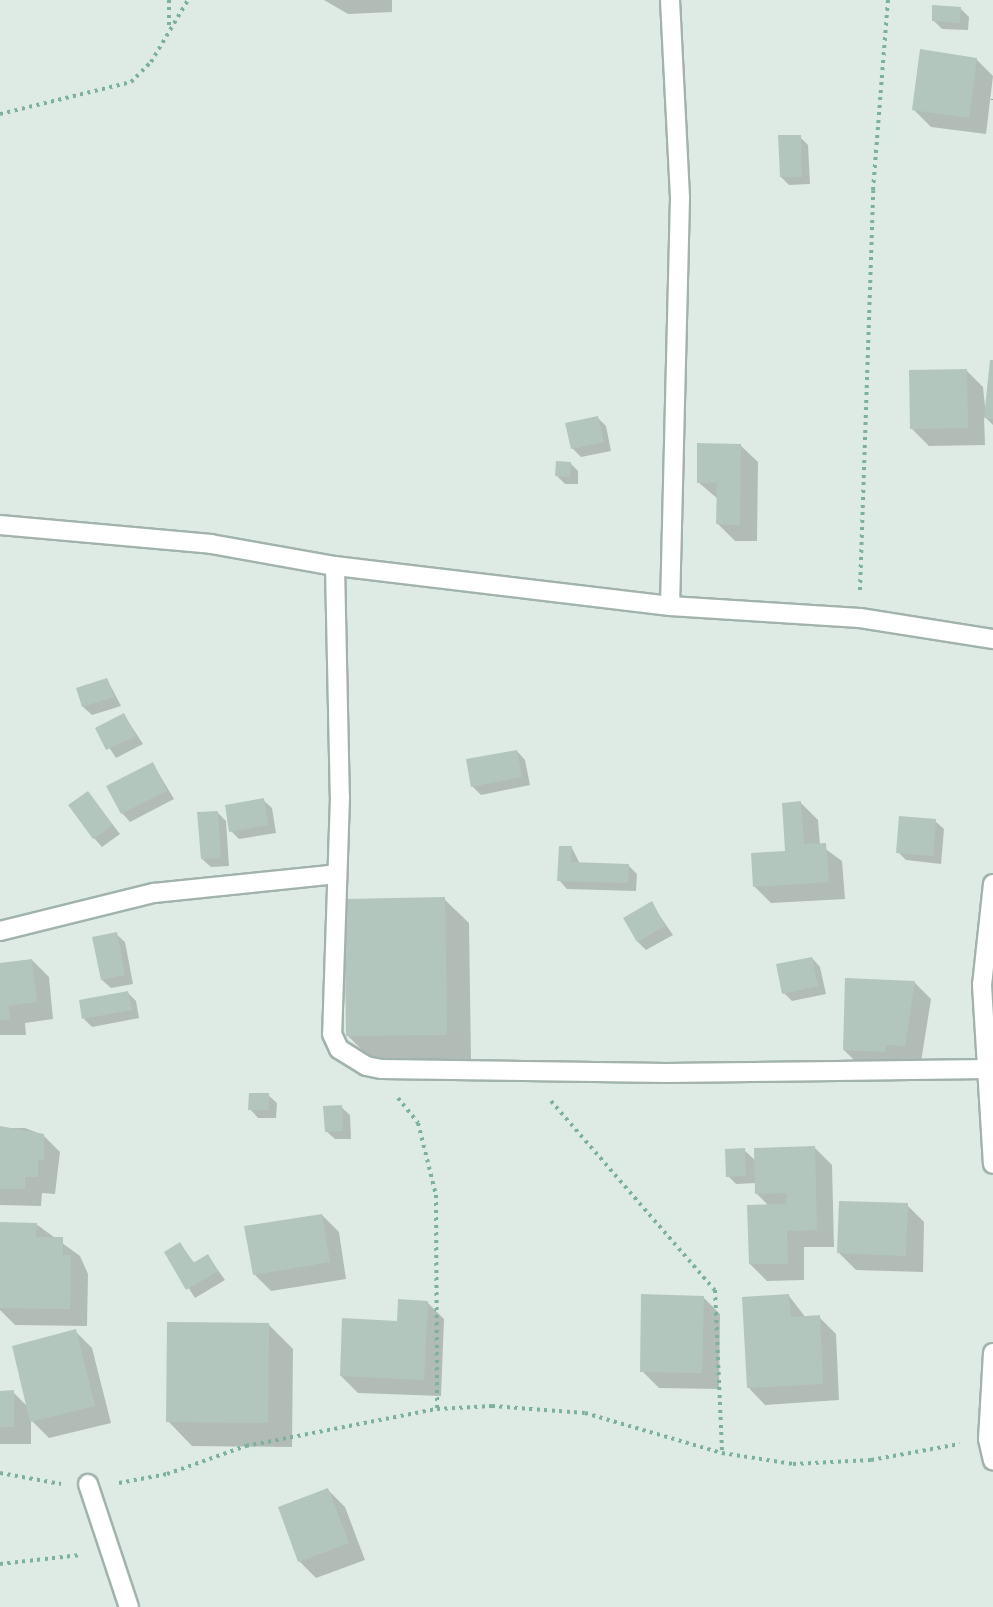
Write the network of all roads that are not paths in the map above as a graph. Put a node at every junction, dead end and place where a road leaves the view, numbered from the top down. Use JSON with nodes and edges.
{"nodes":[{"id":1,"x":670,"y":0,"type":"edge"},
{"id":2,"x":0,"y":525,"type":"edge"},
{"id":3,"x":335,"y":566,"type":"junction"},
{"id":4,"x":670,"y":606,"type":"junction"},
{"id":5,"x":993,"y":639,"type":"edge"},
{"id":6,"x":337,"y":874,"type":"junction"},
{"id":7,"x":993,"y":884,"type":"edge"},
{"id":8,"x":0,"y":931,"type":"edge"},
{"id":9,"x":986,"y":1068,"type":"junction"},
{"id":10,"x":993,"y":1164,"type":"edge"},
{"id":11,"x":993,"y":1353,"type":"edge"},
{"id":12,"x":993,"y":1460,"type":"edge"},
{"id":13,"x":88,"y":1484,"type":"road end"},
{"id":14,"x":129,"y":1607,"type":"edge"}],
"edges":[{"from":1,"to":4,"type":"street"},
{"from":2,"to":3,"type":"street"},
{"from":3,"to":4,"type":"street"},
{"from":3,"to":6,"type":"street"},
{"from":4,"to":5,"type":"street"},
{"from":6,"to":8,"type":"street"},
{"from":6,"to":9,"type":"street"},
{"from":7,"to":9,"type":"street"},
{"from":9,"to":10,"type":"street"},
{"from":11,"to":12,"type":"street"},
{"from":13,"to":14,"type":"street"}]}
